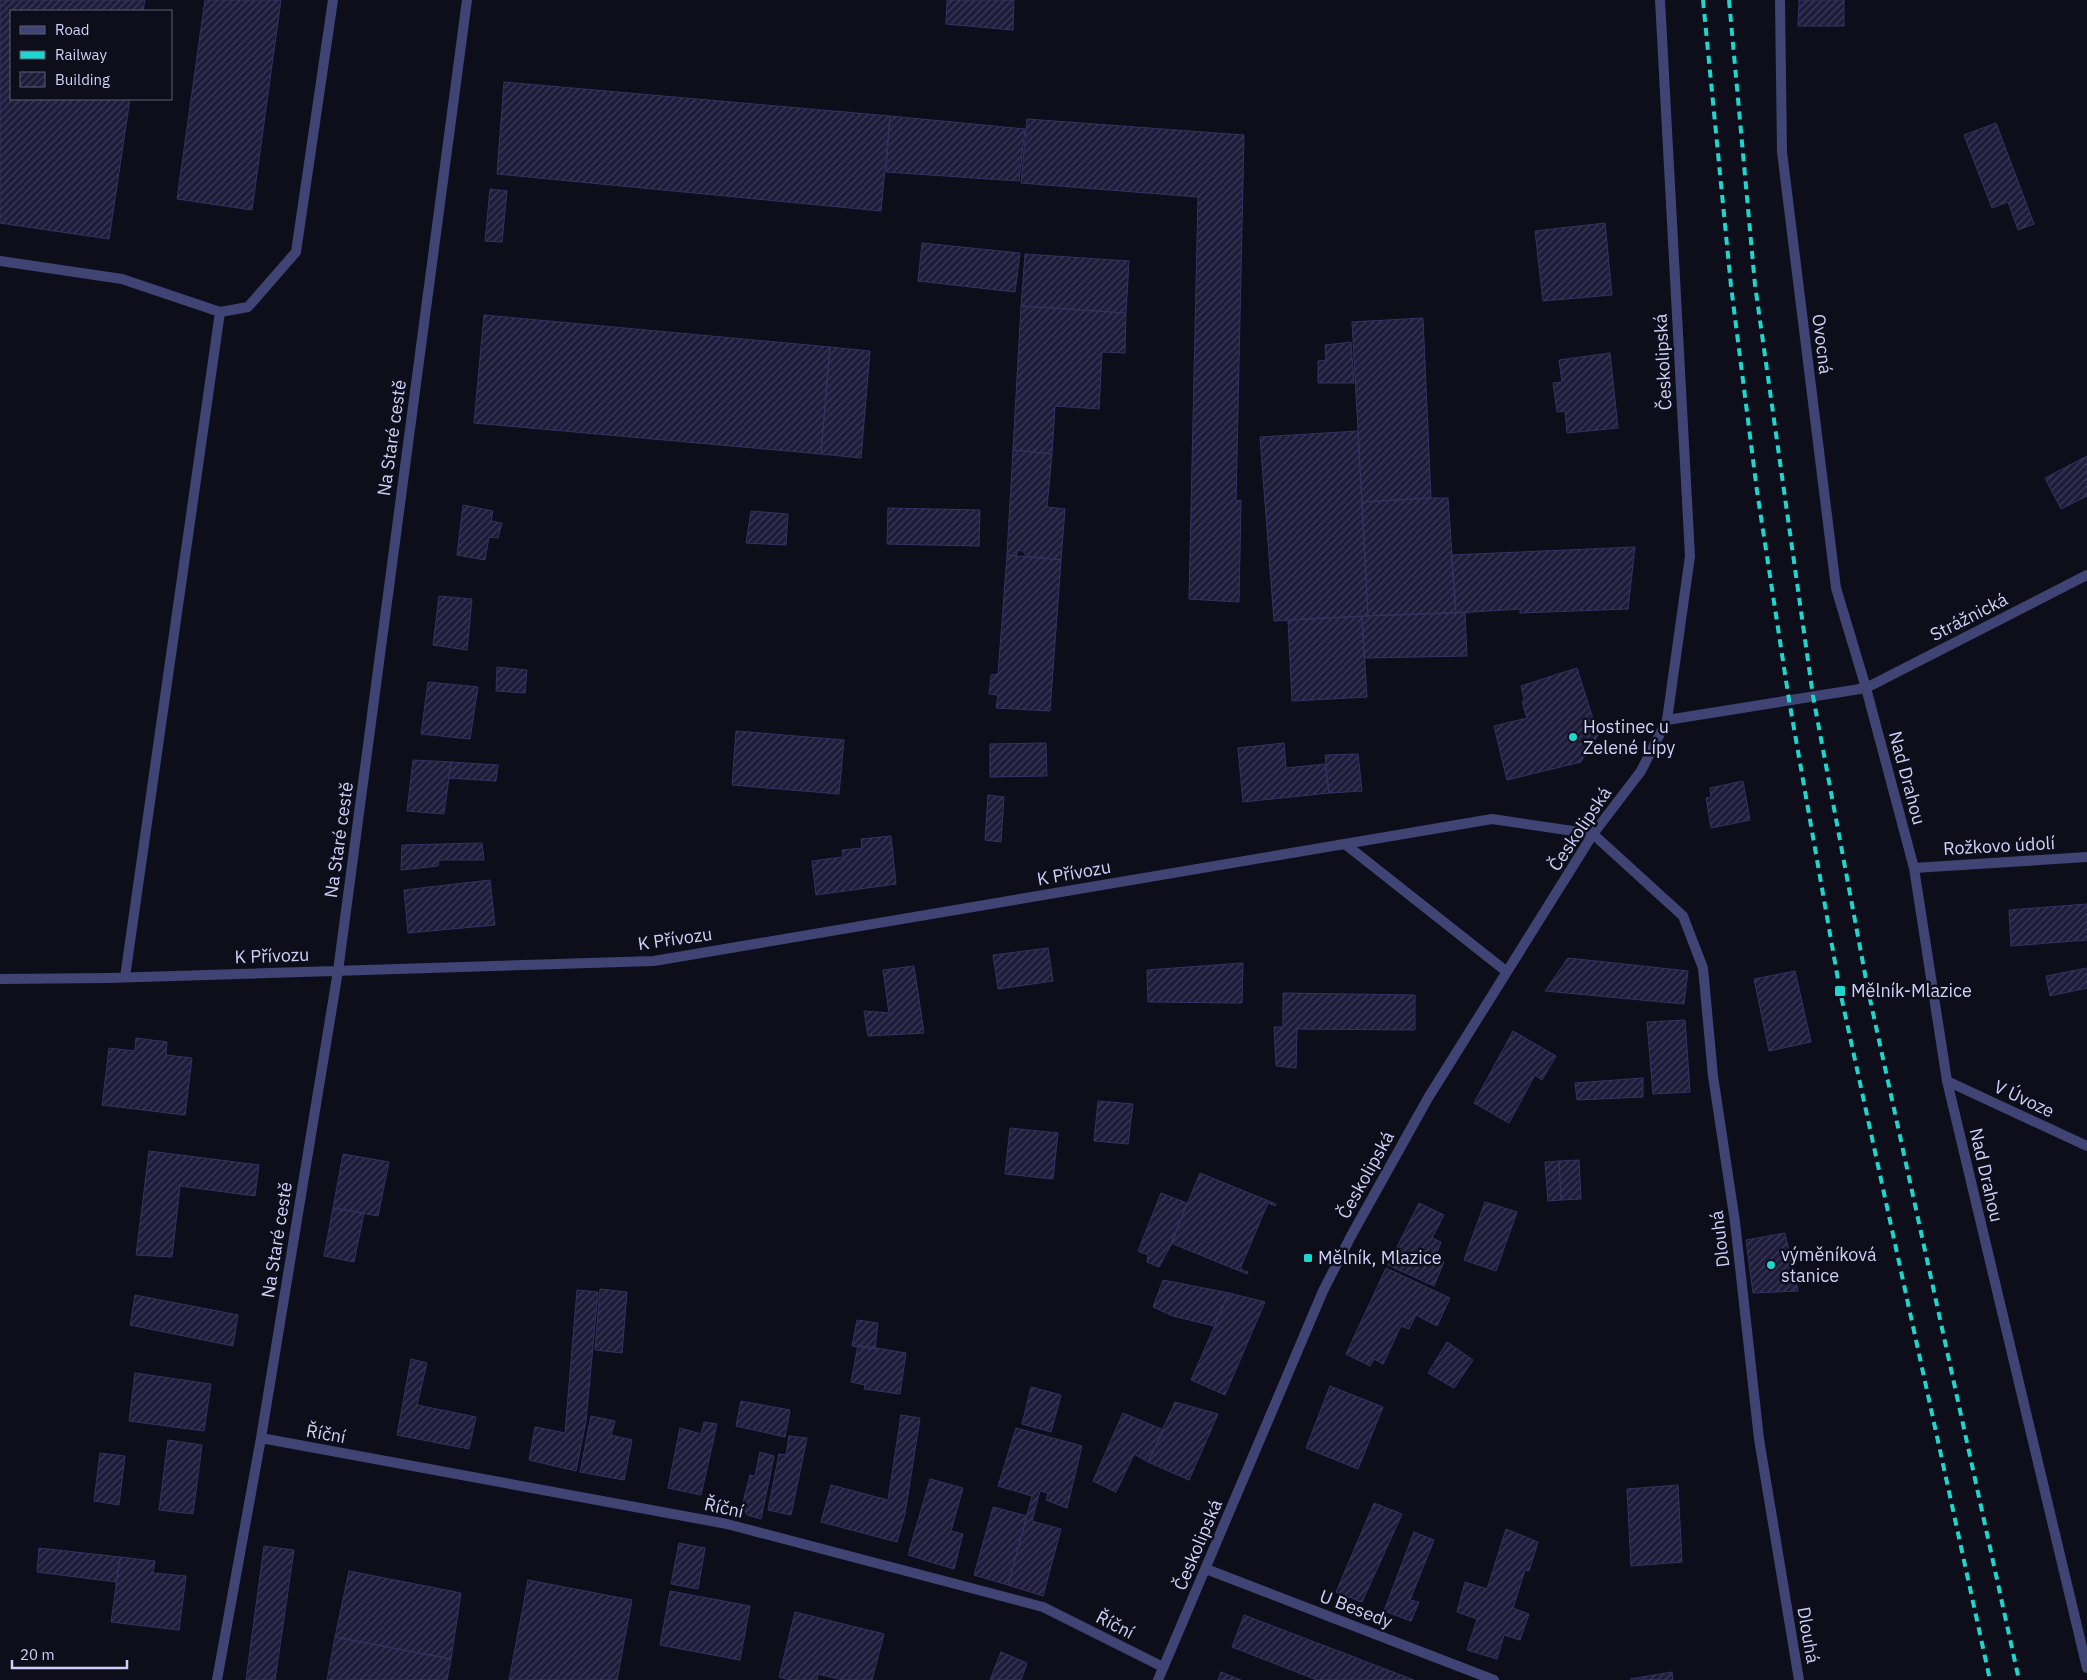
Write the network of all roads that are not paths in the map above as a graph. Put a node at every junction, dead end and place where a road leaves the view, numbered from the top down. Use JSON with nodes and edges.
{"nodes":[{"id":1,"x":333,"y":0,"type":"edge"},
{"id":2,"x":467,"y":0,"type":"edge"},
{"id":3,"x":1660,"y":0,"type":"edge"},
{"id":4,"x":1780,"y":0,"type":"edge"},
{"id":5,"x":0,"y":262,"type":"edge"},
{"id":6,"x":220,"y":312,"type":"junction"},
{"id":7,"x":2087,"y":575,"type":"edge"},
{"id":8,"x":1866,"y":688,"type":"junction"},
{"id":9,"x":1667,"y":720,"type":"junction"},
{"id":10,"x":1594,"y":834,"type":"junction"},
{"id":11,"x":1345,"y":844,"type":"junction"},
{"id":12,"x":2087,"y":857,"type":"edge"},
{"id":13,"x":1914,"y":868,"type":"junction"},
{"id":14,"x":338,"y":971,"type":"junction"},
{"id":15,"x":1507,"y":972,"type":"junction"},
{"id":16,"x":125,"y":977,"type":"junction"},
{"id":17,"x":0,"y":979,"type":"edge"},
{"id":18,"x":1947,"y":1081,"type":"junction"},
{"id":19,"x":2087,"y":1146,"type":"edge"},
{"id":20,"x":261,"y":1438,"type":"junction"},
{"id":21,"x":1206,"y":1570,"type":"junction"},
{"id":22,"x":1163,"y":1667,"type":"junction"},
{"id":23,"x":2087,"y":1668,"type":"edge"},
{"id":24,"x":218,"y":1680,"type":"edge"},
{"id":25,"x":1158,"y":1680,"type":"edge"},
{"id":26,"x":1494,"y":1680,"type":"edge"},
{"id":27,"x":1799,"y":1680,"type":"edge"}],
"edges":[{"from":1,"to":6,"type":"street"},
{"from":2,"to":14,"type":"street","name":"Na Staré cestě"},
{"from":3,"to":9,"type":"street","name":"Českolipská"},
{"from":4,"to":8,"type":"street","name":"Ovocná"},
{"from":5,"to":6,"type":"street"},
{"from":6,"to":16,"type":"street"},
{"from":7,"to":8,"type":"street","name":"Strážnická"},
{"from":8,"to":9,"type":"street"},
{"from":8,"to":13,"type":"street","name":"Nad Drahou"},
{"from":9,"to":10,"type":"street","name":"Českolipská"},
{"from":10,"to":11,"type":"street","name":"K Přívozu"},
{"from":10,"to":15,"type":"street","name":"Českolipská"},
{"from":10,"to":27,"type":"street","name":"Dlouhá"},
{"from":11,"to":14,"type":"street","name":"K Přívozu"},
{"from":11,"to":15,"type":"street"},
{"from":12,"to":13,"type":"street","name":"Rožkovo údolí"},
{"from":13,"to":18,"type":"street","name":"Nad Drahou"},
{"from":14,"to":16,"type":"street","name":"K Přívozu"},
{"from":14,"to":20,"type":"street","name":"Na Staré cestě"},
{"from":15,"to":21,"type":"street","name":"Českolipská"},
{"from":16,"to":17,"type":"street","name":"K Přívozu"},
{"from":18,"to":19,"type":"street","name":"V Úvoze"},
{"from":18,"to":23,"type":"street","name":"Nad Drahou"},
{"from":20,"to":22,"type":"street","name":"Říční"},
{"from":20,"to":24,"type":"street","name":"Na Staré cestě"},
{"from":21,"to":22,"type":"street","name":"Českolipská"},
{"from":21,"to":26,"type":"street","name":"U Besedy"},
{"from":22,"to":25,"type":"street","name":"Českolipská"}]}
